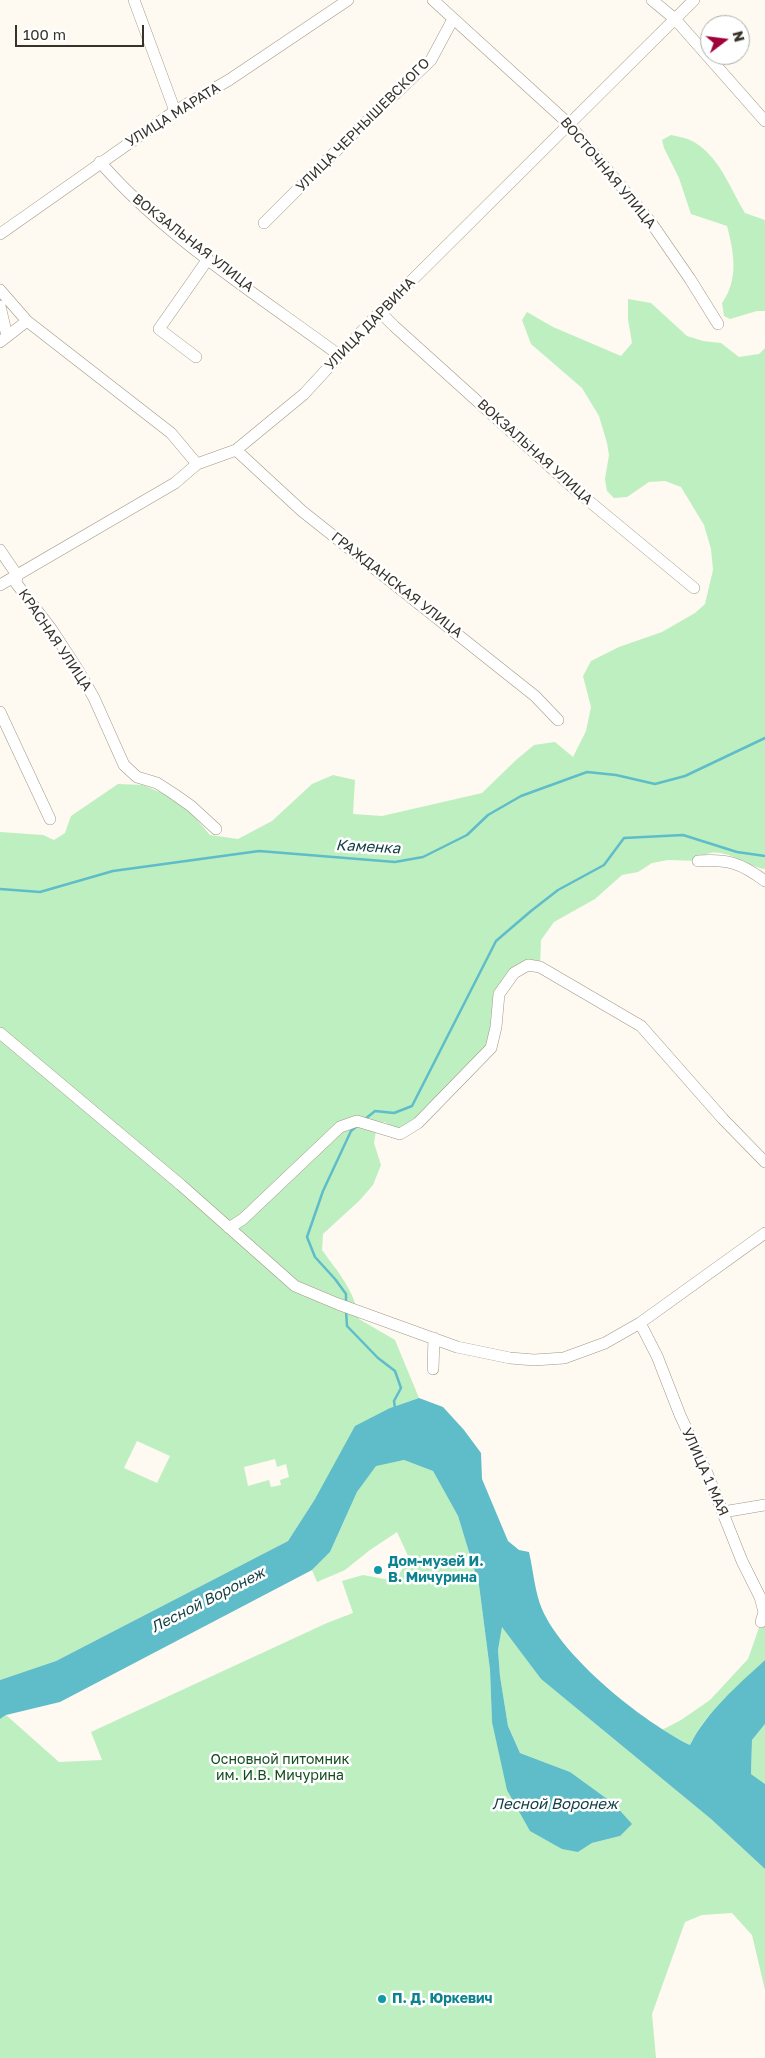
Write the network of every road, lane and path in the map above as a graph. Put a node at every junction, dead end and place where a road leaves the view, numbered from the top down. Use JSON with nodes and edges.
{"nodes":[{"id":1,"x":134,"y":0,"type":"edge"},
{"id":2,"x":348,"y":0,"type":"edge"},
{"id":3,"x":432,"y":0,"type":"edge"},
{"id":4,"x":652,"y":0,"type":"edge"},
{"id":5,"x":694,"y":0,"type":"edge"},
{"id":6,"x":453,"y":19,"type":"junction"},
{"id":7,"x":675,"y":19,"type":"junction"},
{"id":8,"x":175,"y":111,"type":"junction"},
{"id":9,"x":765,"y":121,"type":"edge"},
{"id":10,"x":570,"y":125,"type":"junction"},
{"id":11,"x":100,"y":162,"type":"junction"},
{"id":12,"x":264,"y":223,"type":"dead end"},
{"id":13,"x":0,"y":234,"type":"edge"},
{"id":14,"x":208,"y":259,"type":"junction"},
{"id":15,"x":0,"y":290,"type":"edge"},
{"id":16,"x":0,"y":306,"type":"edge"},
{"id":17,"x":380,"y":312,"type":"junction"},
{"id":18,"x":27,"y":321,"type":"junction"},
{"id":19,"x":718,"y":324,"type":"dead end"},
{"id":20,"x":4,"y":339,"type":"edge"},
{"id":21,"x":339,"y":355,"type":"junction"},
{"id":22,"x":196,"y":357,"type":"dead end"},
{"id":23,"x":236,"y":450,"type":"junction"},
{"id":24,"x":197,"y":464,"type":"junction"},
{"id":25,"x":0,"y":550,"type":"edge"},
{"id":26,"x":17,"y":574,"type":"junction"},
{"id":27,"x":0,"y":585,"type":"edge"},
{"id":28,"x":694,"y":588,"type":"dead end"},
{"id":29,"x":0,"y":712,"type":"edge"},
{"id":30,"x":558,"y":720,"type":"dead end"},
{"id":31,"x":50,"y":819,"type":"dead end"},
{"id":32,"x":216,"y":829,"type":"dead end"},
{"id":33,"x":698,"y":860,"type":"dead end"},
{"id":34,"x":765,"y":881,"type":"edge"},
{"id":35,"x":0,"y":1033,"type":"edge"},
{"id":36,"x":765,"y":1162,"type":"edge"},
{"id":37,"x":229,"y":1228,"type":"junction"},
{"id":38,"x":765,"y":1233,"type":"edge"},
{"id":39,"x":640,"y":1323,"type":"junction"},
{"id":40,"x":434,"y":1338,"type":"junction"},
{"id":41,"x":433,"y":1369,"type":"dead end"},
{"id":42,"x":765,"y":1505,"type":"edge"},
{"id":43,"x":723,"y":1512,"type":"junction"},
{"id":44,"x":761,"y":1622,"type":"dead end"}],
"edges":[{"from":1,"to":8,"type":"street"},
{"from":2,"to":8,"type":"street","name":"УЛИЦА МАРАТА"},
{"from":3,"to":6,"type":"street","name":"ВОСТОЧНАЯ УЛИЦА"},
{"from":4,"to":7,"type":"street"},
{"from":5,"to":7,"type":"street","name":"УЛИЦА ДАРВИНА"},
{"from":6,"to":10,"type":"street","name":"ВОСТОЧНАЯ УЛИЦА"},
{"from":6,"to":12,"type":"street","name":"УЛИЦА ЧЕРНЫШЕВСКОГО"},
{"from":7,"to":9,"type":"street"},
{"from":7,"to":10,"type":"street","name":"УЛИЦА ДАРВИНА"},
{"from":8,"to":11,"type":"street","name":"УЛИЦА МАРАТА"},
{"from":10,"to":17,"type":"street","name":"УЛИЦА ДАРВИНА"},
{"from":10,"to":19,"type":"street","name":"ВОСТОЧНАЯ УЛИЦА"},
{"from":11,"to":13,"type":"street","name":"УЛИЦА МАРАТА"},
{"from":11,"to":14,"type":"street","name":"ВОКЗАЛЬНАЯ УЛИЦА"},
{"from":14,"to":21,"type":"street","name":"ВОКЗАЛЬНАЯ УЛИЦА"},
{"from":14,"to":22,"type":"street"},
{"from":15,"to":18,"type":"street"},
{"from":16,"to":20,"type":"street"},
{"from":17,"to":21,"type":"street","name":"УЛИЦА ДАРВИНА"},
{"from":17,"to":28,"type":"street","name":"ВОКЗАЛЬНАЯ УЛИЦА"},
{"from":18,"to":20,"type":"street"},
{"from":18,"to":24,"type":"street"},
{"from":21,"to":23,"type":"street","name":"УЛИЦА ДАРВИНА"},
{"from":23,"to":24,"type":"street","name":"УЛИЦА ДАРВИНА"},
{"from":23,"to":30,"type":"street","name":"ГРАЖДАНСКАЯ УЛИЦА"},
{"from":24,"to":26,"type":"street","name":"УЛИЦА ДАРВИНА"},
{"from":25,"to":26,"type":"street","name":"КРАСНАЯ УЛИЦА"},
{"from":26,"to":27,"type":"street","name":"УЛИЦА ДАРВИНА"},
{"from":26,"to":32,"type":"street","name":"КРАСНАЯ УЛИЦА"},
{"from":29,"to":31,"type":"street"},
{"from":33,"to":34,"type":"street"},
{"from":35,"to":37,"type":"street"},
{"from":36,"to":37,"type":"street"},
{"from":37,"to":40,"type":"street"},
{"from":38,"to":39,"type":"street"},
{"from":39,"to":40,"type":"street"},
{"from":39,"to":43,"type":"street","name":"УЛИЦА 1 МАЯ"},
{"from":40,"to":41,"type":"street"},
{"from":42,"to":43,"type":"street"},
{"from":43,"to":44,"type":"street","name":"УЛИЦА 1 МАЯ"}]}
